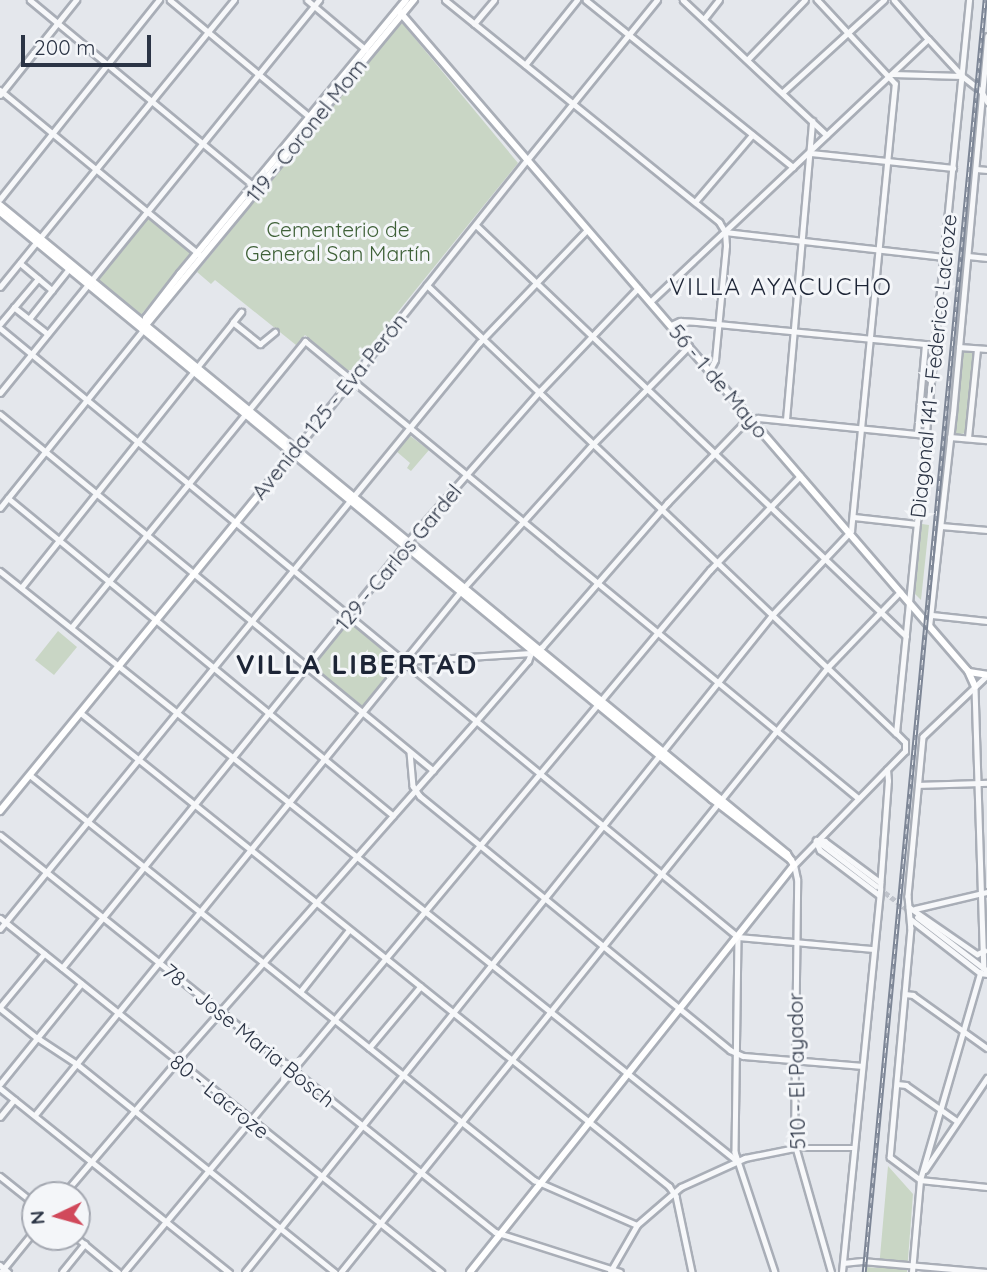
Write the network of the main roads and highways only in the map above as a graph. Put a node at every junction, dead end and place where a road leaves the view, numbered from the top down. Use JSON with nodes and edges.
{"nodes":[{"id":1,"x":406,"y":0,"type":"edge"},
{"id":2,"x":414,"y":0,"type":"edge"},
{"id":3,"x":400,"y":12,"type":"junction"},
{"id":4,"x":0,"y":205,"type":"edge"},
{"id":5,"x":0,"y":212,"type":"edge"},
{"id":6,"x":39,"y":241,"type":"junction"},
{"id":7,"x":89,"y":283,"type":"junction"},
{"id":8,"x":144,"y":328,"type":"junction"},
{"id":9,"x":294,"y":451,"type":"junction"},
{"id":10,"x":968,"y":671,"type":"junction"},
{"id":11,"x":987,"y":676,"type":"edge"},
{"id":12,"x":975,"y":688,"type":"road end"},
{"id":13,"x":0,"y":811,"type":"edge"},
{"id":14,"x":470,"y":1272,"type":"edge"}],
"edges":[{"from":1,"to":3,"type":"main road","name":"119 - Coronel Mom"},
{"from":2,"to":3,"type":"main road","name":"119 - Coronel Mom"},
{"from":3,"to":8,"type":"main road","name":"119 - Coronel Mom"},
{"from":3,"to":10,"type":"main road","name":"56 - 1 de Mayo"},
{"from":4,"to":6,"type":"main road"},
{"from":5,"to":6,"type":"main road"},
{"from":6,"to":7,"type":"main road"},
{"from":6,"to":7,"type":"main road"},
{"from":7,"to":8,"type":"main road"},
{"from":8,"to":9,"type":"main road"},
{"from":9,"to":13,"type":"main road","name":"Avenida 125 - Eva Perón"},
{"from":9,"to":14,"type":"main road"},
{"from":10,"to":11,"type":"main road"},
{"from":10,"to":12,"type":"main road","name":"56 - 1 de Mayo"}]}
